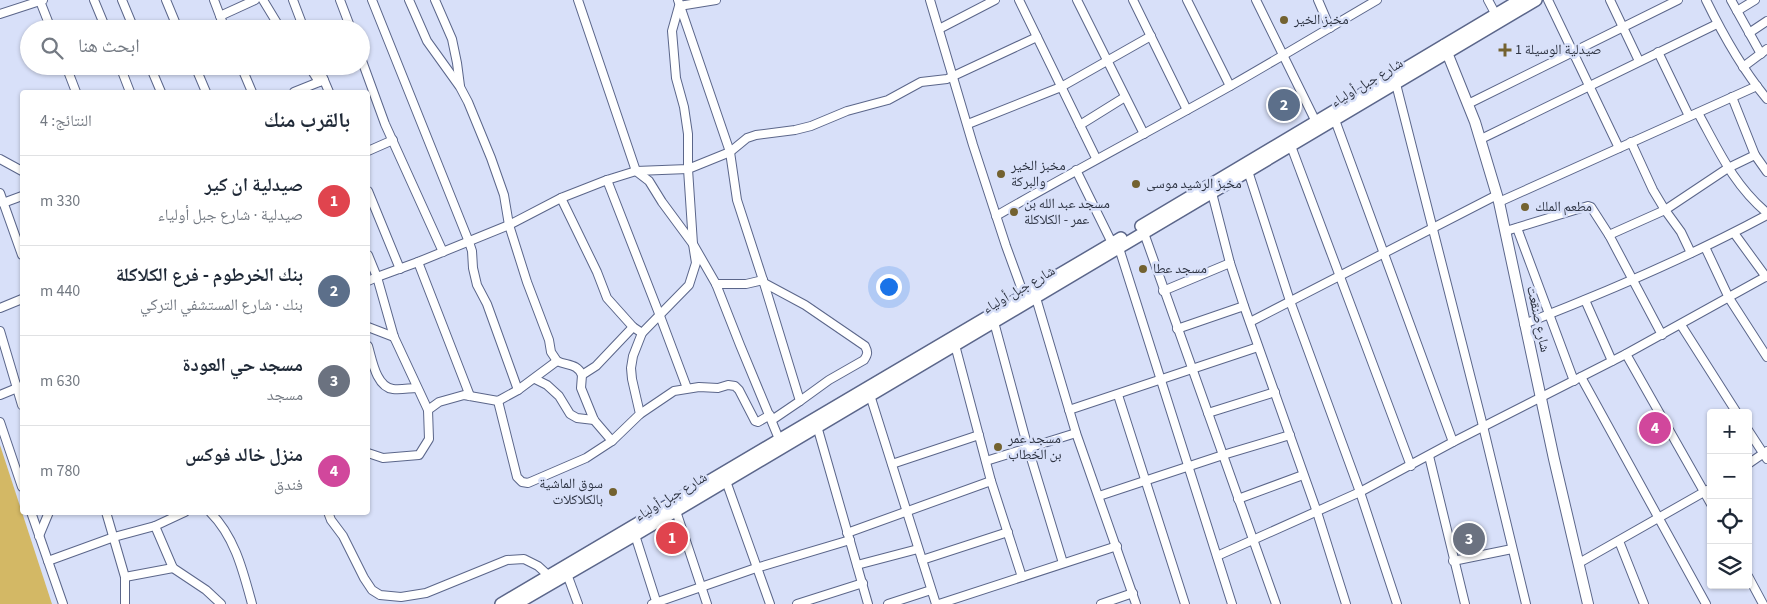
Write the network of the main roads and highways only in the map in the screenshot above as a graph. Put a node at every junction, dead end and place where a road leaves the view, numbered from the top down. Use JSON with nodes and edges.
{"nodes":[{"id":1,"x":1520,"y":0,"type":"edge"},
{"id":2,"x":1536,"y":0,"type":"edge"},
{"id":3,"x":1446,"y":49,"type":"junction"},
{"id":4,"x":1116,"y":246,"type":"junction"},
{"id":5,"x":1029,"y":298,"type":"junction"},
{"id":6,"x":501,"y":604,"type":"edge"},
{"id":7,"x":516,"y":604,"type":"edge"}],
"edges":[{"from":1,"to":3,"type":"main road","name":"شارع جبل أولياء"},
{"from":2,"to":3,"type":"main road","name":"شارع جبل أولياء"},
{"from":3,"to":4,"type":"main road","name":"شارع جبل أولياء"},
{"from":3,"to":4,"type":"main road","name":"شارع جبل أولياء"},
{"from":4,"to":5,"type":"main road","name":"شارع جبل أولياء"},
{"from":5,"to":6,"type":"main road","name":"شارع جبل أولياء"},
{"from":5,"to":7,"type":"main road","name":"شارع جبل أولياء"}]}
